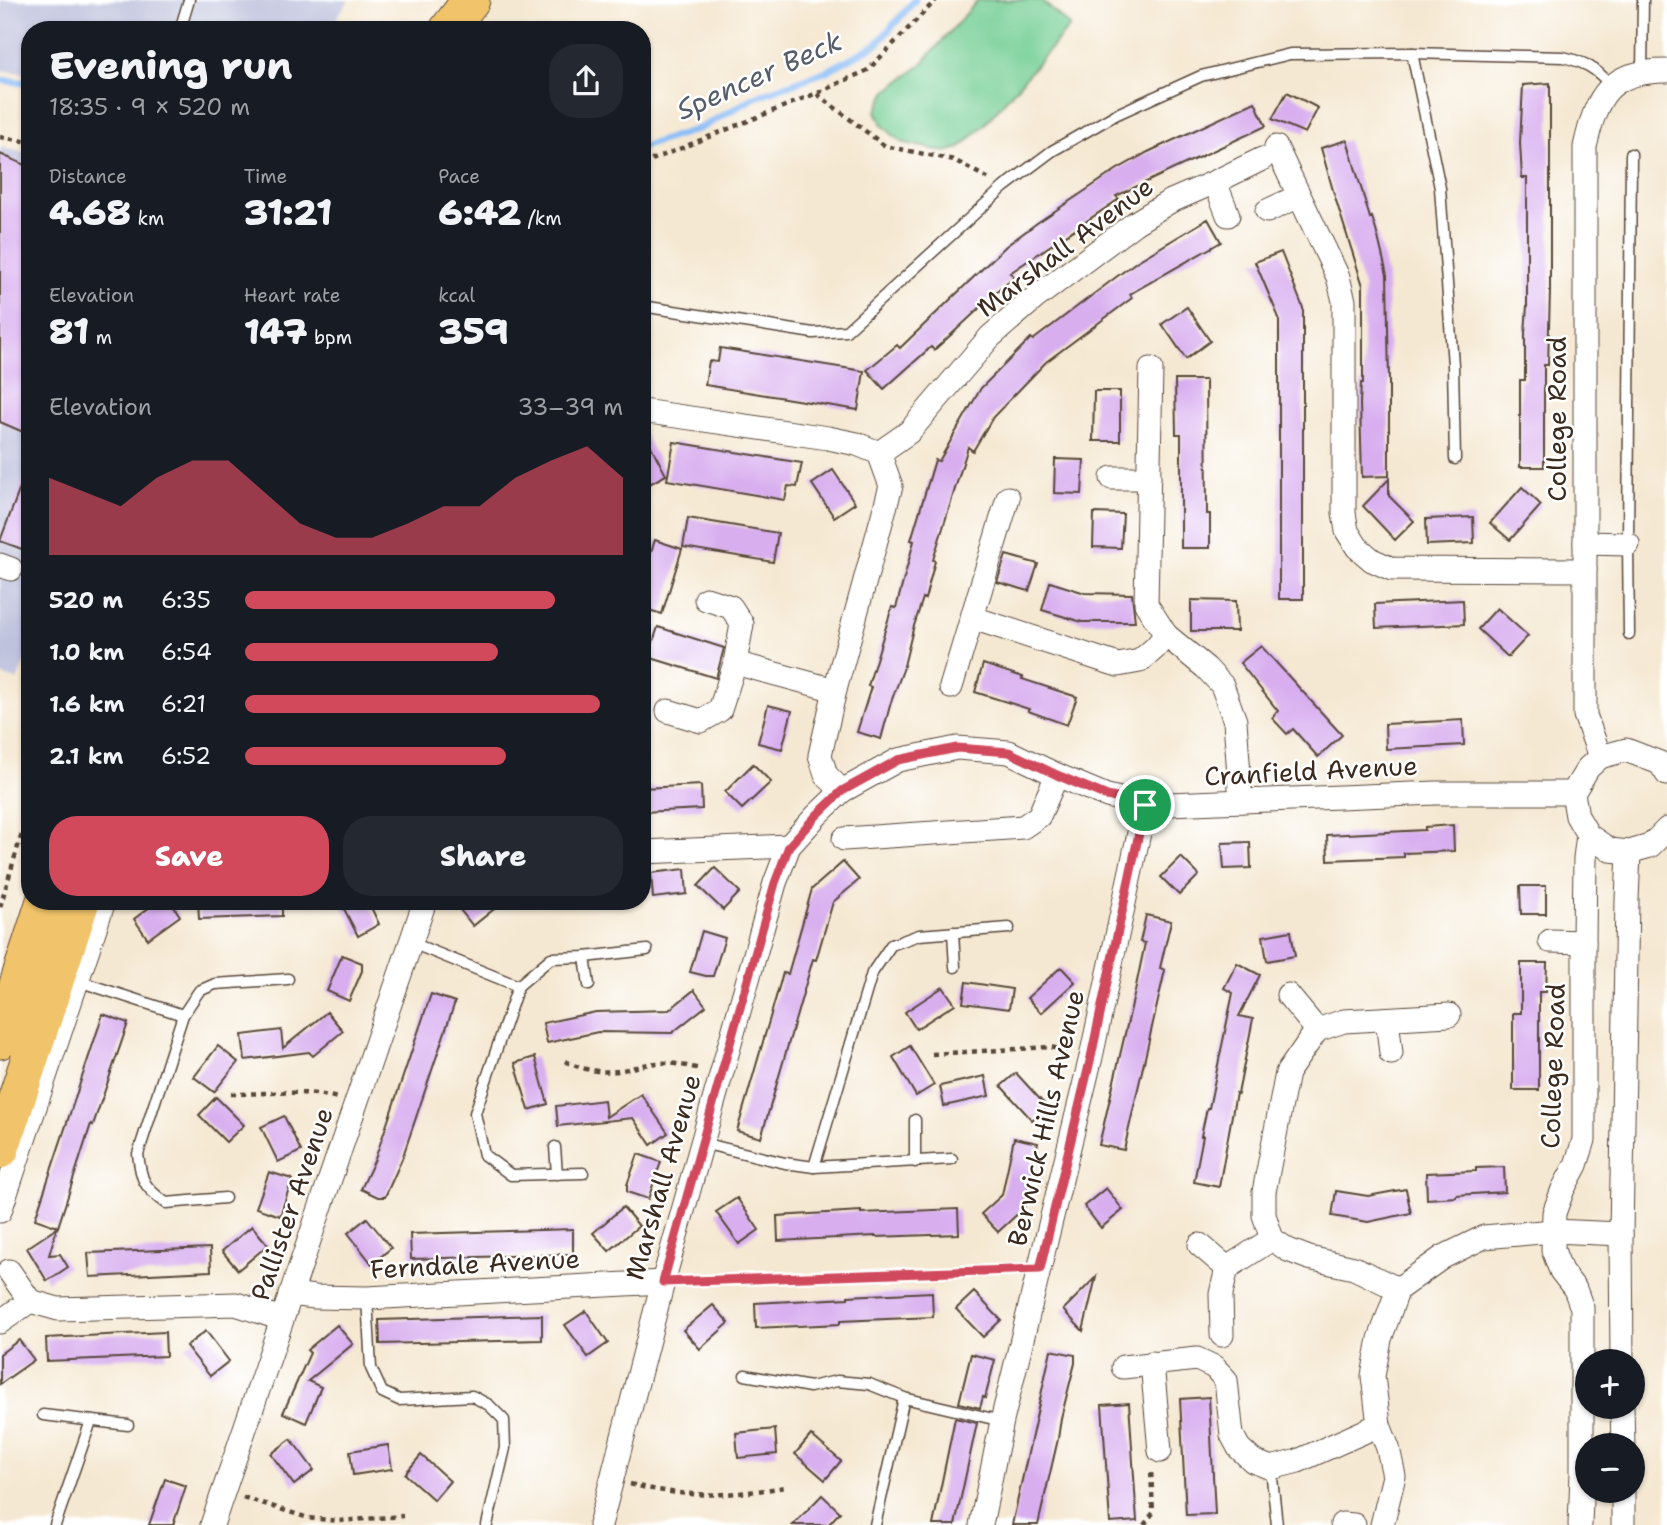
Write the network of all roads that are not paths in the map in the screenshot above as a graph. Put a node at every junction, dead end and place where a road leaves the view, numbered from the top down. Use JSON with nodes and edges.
{"nodes":[{"id":1,"x":189,"y":0,"type":"edge"},
{"id":2,"x":471,"y":0,"type":"edge"},
{"id":3,"x":1643,"y":0,"type":"edge"},
{"id":4,"x":183,"y":21,"type":"edge"},
{"id":5,"x":456,"y":21,"type":"edge"},
{"id":6,"x":1412,"y":53,"type":"junction"},
{"id":7,"x":1667,"y":71,"type":"edge"},
{"id":8,"x":1642,"y":72,"type":"junction"},
{"id":9,"x":1611,"y":85,"type":"junction"},
{"id":10,"x":1631,"y":154,"type":"dead end"},
{"id":11,"x":1215,"y":182,"type":"junction"},
{"id":12,"x":1300,"y":196,"type":"junction"},
{"id":13,"x":1267,"y":211,"type":"dead end"},
{"id":14,"x":1228,"y":215,"type":"dead end"},
{"id":15,"x":651,"y":307,"type":"edge"},
{"id":16,"x":1151,"y":369,"type":"dead end"},
{"id":17,"x":651,"y":412,"type":"edge"},
{"id":18,"x":878,"y":453,"type":"junction"},
{"id":19,"x":1455,"y":459,"type":"dead end"},
{"id":20,"x":1112,"y":478,"type":"dead end"},
{"id":21,"x":1149,"y":478,"type":"junction"},
{"id":22,"x":1008,"y":498,"type":"dead end"},
{"id":23,"x":1585,"y":543,"type":"junction"},
{"id":24,"x":1628,"y":544,"type":"junction"},
{"id":25,"x":1585,"y":569,"type":"junction"},
{"id":26,"x":706,"y":599,"type":"dead end"},
{"id":27,"x":973,"y":618,"type":"junction"},
{"id":28,"x":1629,"y":634,"type":"dead end"},
{"id":29,"x":1166,"y":635,"type":"junction"},
{"id":30,"x":735,"y":663,"type":"junction"},
{"id":31,"x":951,"y":687,"type":"dead end"},
{"id":32,"x":835,"y":690,"type":"junction"},
{"id":33,"x":668,"y":712,"type":"dead end"},
{"id":34,"x":1600,"y":757,"type":"junction"},
{"id":35,"x":1667,"y":774,"type":"edge"},
{"id":36,"x":1057,"y":775,"type":"junction"},
{"id":37,"x":842,"y":791,"type":"junction"},
{"id":38,"x":1573,"y":793,"type":"junction"},
{"id":39,"x":1241,"y":801,"type":"junction"},
{"id":40,"x":1145,"y":805,"type":"junction"},
{"id":41,"x":1667,"y":829,"type":"edge"},
{"id":42,"x":844,"y":839,"type":"dead end"},
{"id":43,"x":789,"y":846,"type":"junction"},
{"id":44,"x":1587,"y":846,"type":"junction"},
{"id":45,"x":651,"y":852,"type":"edge"},
{"id":46,"x":1629,"y":852,"type":"junction"},
{"id":47,"x":42,"y":910,"type":"edge"},
{"id":48,"x":77,"y":910,"type":"edge"},
{"id":49,"x":101,"y":910,"type":"edge"},
{"id":50,"x":422,"y":910,"type":"edge"},
{"id":51,"x":1009,"y":928,"type":"dead end"},
{"id":52,"x":953,"y":932,"type":"junction"},
{"id":53,"x":1550,"y":941,"type":"dead end"},
{"id":54,"x":1584,"y":942,"type":"junction"},
{"id":55,"x":412,"y":943,"type":"junction"},
{"id":56,"x":647,"y":950,"type":"dead end"},
{"id":57,"x":585,"y":957,"type":"junction"},
{"id":58,"x":955,"y":967,"type":"dead end"},
{"id":59,"x":288,"y":979,"type":"dead end"},
{"id":60,"x":78,"y":981,"type":"junction"},
{"id":61,"x":589,"y":985,"type":"dead end"},
{"id":62,"x":518,"y":986,"type":"junction"},
{"id":63,"x":1288,"y":995,"type":"dead end"},
{"id":64,"x":183,"y":1015,"type":"junction"},
{"id":65,"x":1448,"y":1015,"type":"dead end"},
{"id":66,"x":1387,"y":1019,"type":"junction"},
{"id":67,"x":1317,"y":1030,"type":"junction"},
{"id":68,"x":0,"y":1040,"type":"edge"},
{"id":69,"x":1391,"y":1054,"type":"dead end"},
{"id":70,"x":915,"y":1120,"type":"dead end"},
{"id":71,"x":701,"y":1143,"type":"junction"},
{"id":72,"x":555,"y":1147,"type":"dead end"},
{"id":73,"x":0,"y":1150,"type":"edge"},
{"id":74,"x":952,"y":1159,"type":"dead end"},
{"id":75,"x":915,"y":1162,"type":"junction"},
{"id":76,"x":814,"y":1167,"type":"junction"},
{"id":77,"x":583,"y":1173,"type":"dead end"},
{"id":78,"x":557,"y":1174,"type":"junction"},
{"id":79,"x":225,"y":1198,"type":"dead end"},
{"id":80,"x":0,"y":1211,"type":"edge"},
{"id":81,"x":1553,"y":1231,"type":"junction"},
{"id":82,"x":1621,"y":1234,"type":"junction"},
{"id":83,"x":1272,"y":1239,"type":"junction"},
{"id":84,"x":1200,"y":1245,"type":"dead end"},
{"id":85,"x":1227,"y":1268,"type":"junction"},
{"id":86,"x":9,"y":1271,"type":"dead end"},
{"id":87,"x":663,"y":1282,"type":"junction"},
{"id":88,"x":1398,"y":1289,"type":"junction"},
{"id":89,"x":290,"y":1294,"type":"junction"},
{"id":90,"x":367,"y":1298,"type":"junction"},
{"id":91,"x":30,"y":1301,"type":"junction"},
{"id":92,"x":282,"y":1319,"type":"junction"},
{"id":93,"x":0,"y":1322,"type":"edge"},
{"id":94,"x":1222,"y":1335,"type":"dead end"},
{"id":95,"x":1622,"y":1349,"type":"edge"},
{"id":96,"x":1153,"y":1363,"type":"junction"},
{"id":97,"x":1123,"y":1367,"type":"dead end"},
{"id":98,"x":745,"y":1374,"type":"dead end"},
{"id":99,"x":904,"y":1398,"type":"junction"},
{"id":100,"x":43,"y":1415,"type":"dead end"},
{"id":101,"x":91,"y":1421,"type":"junction"},
{"id":102,"x":1002,"y":1421,"type":"junction"},
{"id":103,"x":128,"y":1425,"type":"dead end"},
{"id":104,"x":1379,"y":1425,"type":"junction"},
{"id":105,"x":1160,"y":1451,"type":"road end"},
{"id":106,"x":1271,"y":1468,"type":"junction"},
{"id":107,"x":1623,"y":1503,"type":"edge"},
{"id":108,"x":55,"y":1525,"type":"edge"},
{"id":109,"x":212,"y":1525,"type":"edge"},
{"id":110,"x":486,"y":1525,"type":"edge"},
{"id":111,"x":600,"y":1525,"type":"edge"},
{"id":112,"x":875,"y":1525,"type":"edge"},
{"id":113,"x":981,"y":1525,"type":"edge"},
{"id":114,"x":1277,"y":1525,"type":"edge"},
{"id":115,"x":1382,"y":1525,"type":"edge"},
{"id":116,"x":1580,"y":1525,"type":"edge"},
{"id":117,"x":1623,"y":1525,"type":"edge"}],
"edges":[{"from":1,"to":4,"type":"lane"},
{"from":2,"to":5,"type":"main road"},
{"from":3,"to":8,"type":"lane"},
{"from":6,"to":9,"type":"lane"},
{"from":6,"to":15,"type":"lane"},
{"from":6,"to":19,"type":"lane"},
{"from":7,"to":8,"type":"street"},
{"from":8,"to":9,"type":"street"},
{"from":9,"to":23,"type":"street","name":"College Road"},
{"from":10,"to":24,"type":"lane"},
{"from":11,"to":12,"type":"street","name":"Marshall Avenue"},
{"from":11,"to":14,"type":"street"},
{"from":11,"to":18,"type":"street","name":"Marshall Avenue"},
{"from":12,"to":13,"type":"street"},
{"from":12,"to":25,"type":"street"},
{"from":16,"to":21,"type":"street"},
{"from":17,"to":18,"type":"street"},
{"from":18,"to":32,"type":"street"},
{"from":20,"to":21,"type":"street"},
{"from":21,"to":29,"type":"street"},
{"from":22,"to":27,"type":"street"},
{"from":23,"to":24,"type":"street"},
{"from":23,"to":25,"type":"street","name":"College Road"},
{"from":24,"to":28,"type":"lane"},
{"from":25,"to":34,"type":"street","name":"College Road"},
{"from":26,"to":30,"type":"street"},
{"from":27,"to":29,"type":"street"},
{"from":27,"to":31,"type":"street"},
{"from":29,"to":39,"type":"street"},
{"from":30,"to":32,"type":"street"},
{"from":30,"to":33,"type":"street"},
{"from":32,"to":37,"type":"street"},
{"from":34,"to":35,"type":"street"},
{"from":34,"to":38,"type":"street"},
{"from":36,"to":37,"type":"street","name":"Cranfield Avenue"},
{"from":36,"to":40,"type":"street","name":"Cranfield Avenue"},
{"from":36,"to":42,"type":"street"},
{"from":37,"to":43,"type":"street","name":"Cranfield Avenue"},
{"from":38,"to":39,"type":"street","name":"Cranfield Avenue"},
{"from":38,"to":44,"type":"street"},
{"from":39,"to":40,"type":"street","name":"Cranfield Avenue"},
{"from":40,"to":102,"type":"street","name":"Berwick Hills Avenue"},
{"from":41,"to":46,"type":"street"},
{"from":43,"to":45,"type":"street"},
{"from":43,"to":71,"type":"street","name":"Marshall Avenue"},
{"from":44,"to":46,"type":"street"},
{"from":44,"to":54,"type":"street","name":"College Road"},
{"from":46,"to":82,"type":"street"},
{"from":47,"to":68,"type":"main road"},
{"from":48,"to":73,"type":"main road"},
{"from":49,"to":60,"type":"street"},
{"from":50,"to":55,"type":"street","name":"Pallister Avenue"},
{"from":51,"to":52,"type":"lane"},
{"from":52,"to":58,"type":"lane"},
{"from":52,"to":76,"type":"lane"},
{"from":53,"to":54,"type":"street"},
{"from":54,"to":81,"type":"street","name":"College Road"},
{"from":55,"to":62,"type":"lane"},
{"from":55,"to":89,"type":"street","name":"Pallister Avenue"},
{"from":56,"to":57,"type":"lane"},
{"from":57,"to":61,"type":"lane"},
{"from":57,"to":62,"type":"lane"},
{"from":59,"to":64,"type":"lane"},
{"from":60,"to":64,"type":"lane"},
{"from":60,"to":80,"type":"street"},
{"from":62,"to":78,"type":"lane"},
{"from":63,"to":67,"type":"street"},
{"from":64,"to":79,"type":"lane"},
{"from":65,"to":66,"type":"street"},
{"from":66,"to":67,"type":"street"},
{"from":66,"to":69,"type":"street"},
{"from":67,"to":83,"type":"street"},
{"from":70,"to":75,"type":"lane"},
{"from":71,"to":76,"type":"lane"},
{"from":71,"to":87,"type":"street","name":"Marshall Avenue"},
{"from":72,"to":78,"type":"lane"},
{"from":74,"to":75,"type":"lane"},
{"from":75,"to":76,"type":"lane"},
{"from":77,"to":78,"type":"lane"},
{"from":81,"to":82,"type":"street"},
{"from":81,"to":88,"type":"street"},
{"from":81,"to":116,"type":"street","name":"College Road"},
{"from":82,"to":95,"type":"street"},
{"from":83,"to":85,"type":"street"},
{"from":83,"to":88,"type":"street"},
{"from":84,"to":85,"type":"street"},
{"from":85,"to":94,"type":"street"},
{"from":86,"to":91,"type":"street"},
{"from":87,"to":90,"type":"street","name":"Ferndale Avenue"},
{"from":87,"to":111,"type":"street","name":"Marshall Avenue"},
{"from":88,"to":104,"type":"street"},
{"from":89,"to":90,"type":"street","name":"Ferndale Avenue"},
{"from":89,"to":92,"type":"street","name":"Pallister Avenue"},
{"from":90,"to":110,"type":"lane"},
{"from":91,"to":92,"type":"street"},
{"from":91,"to":93,"type":"street"},
{"from":92,"to":109,"type":"street","name":"Pallister Avenue"},
{"from":96,"to":97,"type":"street"},
{"from":96,"to":105,"type":"street"},
{"from":96,"to":106,"type":"street"},
{"from":98,"to":99,"type":"lane"},
{"from":99,"to":102,"type":"lane"},
{"from":99,"to":112,"type":"lane"},
{"from":100,"to":101,"type":"lane"},
{"from":101,"to":103,"type":"lane"},
{"from":101,"to":108,"type":"lane"},
{"from":102,"to":113,"type":"street","name":"Berwick Hills Avenue"},
{"from":104,"to":106,"type":"street"},
{"from":104,"to":115,"type":"street"},
{"from":106,"to":114,"type":"lane"},
{"from":107,"to":117,"type":"street"}]}
